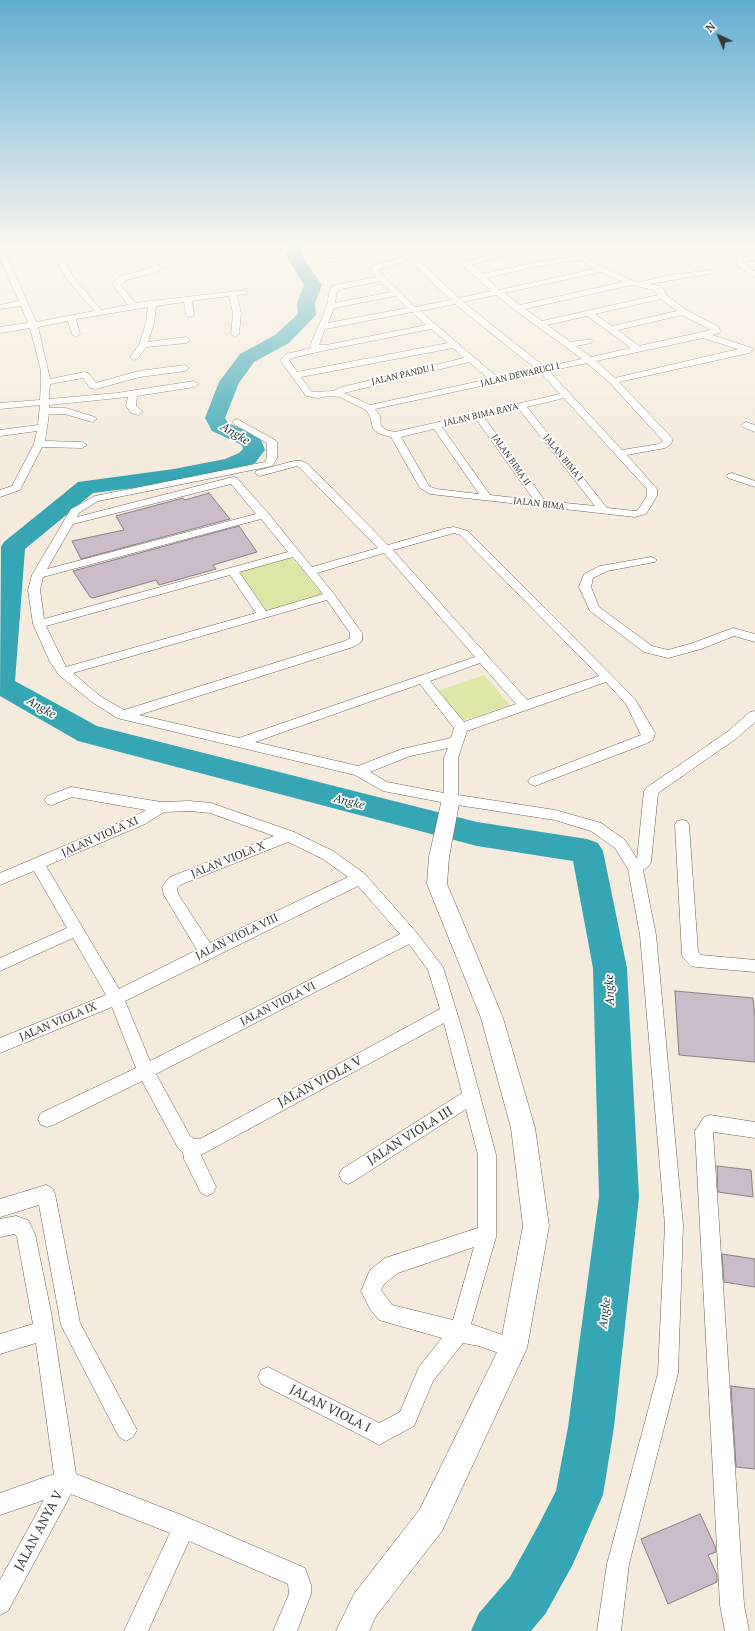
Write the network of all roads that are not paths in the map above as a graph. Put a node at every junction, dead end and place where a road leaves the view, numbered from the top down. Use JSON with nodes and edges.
{"nodes":[{"id":1,"x":31,"y":321,"type":"edge"},
{"id":2,"x":54,"y":321,"type":"edge"},
{"id":3,"x":72,"y":321,"type":"edge"},
{"id":4,"x":150,"y":321,"type":"edge"},
{"id":5,"x":236,"y":321,"type":"edge"},
{"id":6,"x":325,"y":321,"type":"edge"},
{"id":7,"x":350,"y":321,"type":"edge"},
{"id":8,"x":427,"y":321,"type":"edge"},
{"id":9,"x":482,"y":321,"type":"edge"},
{"id":10,"x":536,"y":321,"type":"edge"},
{"id":11,"x":553,"y":321,"type":"edge"},
{"id":12,"x":600,"y":321,"type":"edge"},
{"id":13,"x":644,"y":321,"type":"edge"},
{"id":14,"x":702,"y":321,"type":"edge"},
{"id":15,"x":540,"y":324,"type":"junction"},
{"id":16,"x":33,"y":325,"type":"junction"},
{"id":17,"x":432,"y":326,"type":"junction"},
{"id":18,"x":322,"y":327,"type":"junction"},
{"id":19,"x":611,"y":329,"type":"junction"},
{"id":20,"x":0,"y":330,"type":"edge"},
{"id":21,"x":76,"y":334,"type":"dead end"},
{"id":22,"x":235,"y":334,"type":"dead end"},
{"id":23,"x":703,"y":335,"type":"junction"},
{"id":24,"x":186,"y":340,"type":"dead end"},
{"id":25,"x":588,"y":341,"type":"dead end"},
{"id":26,"x":454,"y":344,"type":"junction"},
{"id":27,"x":143,"y":345,"type":"junction"},
{"id":28,"x":569,"y":345,"type":"junction"},
{"id":29,"x":317,"y":348,"type":"junction"},
{"id":30,"x":637,"y":349,"type":"junction"},
{"id":31,"x":746,"y":350,"type":"junction"},
{"id":32,"x":755,"y":352,"type":"edge"},
{"id":33,"x":134,"y":357,"type":"dead end"},
{"id":34,"x":471,"y":359,"type":"junction"},
{"id":35,"x":588,"y":359,"type":"junction"},
{"id":36,"x":185,"y":368,"type":"dead end"},
{"id":37,"x":544,"y":370,"type":"junction"},
{"id":38,"x":296,"y":376,"type":"junction"},
{"id":39,"x":496,"y":381,"type":"junction"},
{"id":40,"x":613,"y":381,"type":"junction"},
{"id":41,"x":46,"y":382,"type":"junction"},
{"id":42,"x":194,"y":384,"type":"dead end"},
{"id":43,"x":336,"y":393,"type":"junction"},
{"id":44,"x":133,"y":394,"type":"junction"},
{"id":45,"x":567,"y":395,"type":"junction"},
{"id":46,"x":0,"y":406,"type":"edge"},
{"id":47,"x":521,"y":406,"type":"junction"},
{"id":48,"x":45,"y":407,"type":"junction"},
{"id":49,"x":370,"y":408,"type":"junction"},
{"id":50,"x":138,"y":412,"type":"dead end"},
{"id":51,"x":479,"y":416,"type":"junction"},
{"id":52,"x":92,"y":419,"type":"dead end"},
{"id":53,"x":237,"y":422,"type":"dead end"},
{"id":54,"x":436,"y":425,"type":"junction"},
{"id":55,"x":43,"y":427,"type":"junction"},
{"id":56,"x":0,"y":433,"type":"edge"},
{"id":57,"x":395,"y":434,"type":"junction"},
{"id":58,"x":39,"y":444,"type":"junction"},
{"id":59,"x":82,"y":445,"type":"dead end"},
{"id":60,"x":619,"y":454,"type":"junction"},
{"id":61,"x":732,"y":476,"type":"dead end"},
{"id":62,"x":233,"y":480,"type":"junction"},
{"id":63,"x":755,"y":484,"type":"edge"},
{"id":64,"x":4,"y":493,"type":"edge"},
{"id":65,"x":486,"y":497,"type":"junction"},
{"id":66,"x":542,"y":504,"type":"junction"},
{"id":67,"x":604,"y":512,"type":"junction"},
{"id":68,"x":264,"y":515,"type":"junction"},
{"id":69,"x":69,"y":522,"type":"junction"},
{"id":70,"x":386,"y":549,"type":"junction"},
{"id":71,"x":295,"y":552,"type":"junction"},
{"id":72,"x":651,"y":560,"type":"dead end"},
{"id":73,"x":233,"y":571,"type":"junction"},
{"id":74,"x":310,"y":571,"type":"junction"},
{"id":75,"x":38,"y":575,"type":"junction"},
{"id":76,"x":330,"y":596,"type":"junction"},
{"id":77,"x":262,"y":614,"type":"junction"},
{"id":78,"x":39,"y":624,"type":"junction"},
{"id":79,"x":755,"y":638,"type":"edge"},
{"id":80,"x":483,"y":658,"type":"junction"},
{"id":81,"x":63,"y":672,"type":"junction"},
{"id":82,"x":608,"y":677,"type":"junction"},
{"id":83,"x":422,"y":679,"type":"junction"},
{"id":84,"x":524,"y":706,"type":"junction"},
{"id":85,"x":122,"y":715,"type":"junction"},
{"id":86,"x":755,"y":715,"type":"edge"},
{"id":87,"x":461,"y":728,"type":"junction"},
{"id":88,"x":455,"y":742,"type":"junction"},
{"id":89,"x":238,"y":743,"type":"junction"},
{"id":90,"x":359,"y":771,"type":"junction"},
{"id":91,"x":535,"y":781,"type":"dead end"},
{"id":92,"x":52,"y":800,"type":"dead end"},
{"id":93,"x":450,"y":803,"type":"junction"},
{"id":94,"x":161,"y":807,"type":"junction"},
{"id":95,"x":682,"y":825,"type":"dead end"},
{"id":96,"x":289,"y":836,"type":"junction"},
{"id":97,"x":37,"y":864,"type":"junction"},
{"id":98,"x":635,"y":868,"type":"junction"},
{"id":99,"x":360,"y":878,"type":"junction"},
{"id":100,"x":0,"y":879,"type":"edge"},
{"id":101,"x":76,"y":930,"type":"junction"},
{"id":102,"x":411,"y":936,"type":"junction"},
{"id":103,"x":207,"y":952,"type":"junction"},
{"id":104,"x":0,"y":965,"type":"edge"},
{"id":105,"x":755,"y":966,"type":"edge"},
{"id":106,"x":116,"y":998,"type":"junction"},
{"id":107,"x":448,"y":1013,"type":"junction"},
{"id":108,"x":0,"y":1046,"type":"edge"},
{"id":109,"x":146,"y":1071,"type":"junction"},
{"id":110,"x":471,"y":1097,"type":"junction"},
{"id":111,"x":47,"y":1119,"type":"dead end"},
{"id":112,"x":755,"y":1130,"type":"edge"},
{"id":113,"x":191,"y":1148,"type":"junction"},
{"id":114,"x":348,"y":1175,"type":"dead end"},
{"id":115,"x":206,"y":1187,"type":"dead end"},
{"id":116,"x":0,"y":1208,"type":"edge"},
{"id":117,"x":8,"y":1227,"type":"edge"},
{"id":118,"x":486,"y":1237,"type":"junction"},
{"id":119,"x":43,"y":1331,"type":"junction"},
{"id":120,"x":459,"y":1332,"type":"junction"},
{"id":121,"x":0,"y":1344,"type":"edge"},
{"id":122,"x":513,"y":1348,"type":"junction"},
{"id":123,"x":268,"y":1377,"type":"dead end"},
{"id":124,"x":126,"y":1430,"type":"dead end"},
{"id":125,"x":66,"y":1481,"type":"junction"},
{"id":126,"x":0,"y":1504,"type":"edge"},
{"id":127,"x":184,"y":1527,"type":"junction"},
{"id":128,"x":0,"y":1603,"type":"edge"},
{"id":129,"x":136,"y":1631,"type":"edge"},
{"id":130,"x":285,"y":1631,"type":"edge"},
{"id":131,"x":352,"y":1631,"type":"edge"},
{"id":132,"x":609,"y":1631,"type":"edge"},
{"id":133,"x":737,"y":1631,"type":"edge"}],
"edges":[{"from":1,"to":16,"type":"street"},
{"from":2,"to":16,"type":"street"},
{"from":3,"to":21,"type":"street"},
{"from":4,"to":27,"type":"street"},
{"from":5,"to":22,"type":"street"},
{"from":6,"to":18,"type":"street"},
{"from":7,"to":18,"type":"street"},
{"from":8,"to":17,"type":"street"},
{"from":9,"to":37,"type":"street"},
{"from":10,"to":15,"type":"street"},
{"from":11,"to":15,"type":"street"},
{"from":12,"to":19,"type":"street"},
{"from":13,"to":19,"type":"street"},
{"from":14,"to":23,"type":"street","name":"JALAN DEWARUCI I"},
{"from":15,"to":28,"type":"street"},
{"from":16,"to":20,"type":"street"},
{"from":16,"to":41,"type":"street"},
{"from":17,"to":26,"type":"street"},
{"from":17,"to":29,"type":"street"},
{"from":18,"to":29,"type":"street"},
{"from":19,"to":30,"type":"street"},
{"from":23,"to":30,"type":"street","name":"JALAN DEWARUCI I"},
{"from":23,"to":31,"type":"street"},
{"from":24,"to":27,"type":"street"},
{"from":25,"to":28,"type":"street"},
{"from":26,"to":34,"type":"street"},
{"from":26,"to":38,"type":"street"},
{"from":27,"to":33,"type":"street"},
{"from":28,"to":35,"type":"street"},
{"from":29,"to":38,"type":"street"},
{"from":30,"to":35,"type":"street","name":"JALAN DEWARUCI I"},
{"from":31,"to":32,"type":"street"},
{"from":31,"to":40,"type":"street"},
{"from":34,"to":39,"type":"street"},
{"from":34,"to":43,"type":"street","name":"JALAN PANDU I"},
{"from":35,"to":37,"type":"street","name":"JALAN DEWARUCI I"},
{"from":35,"to":40,"type":"street"},
{"from":36,"to":41,"type":"street"},
{"from":37,"to":39,"type":"street","name":"JALAN DEWARUCI I"},
{"from":37,"to":45,"type":"street"},
{"from":38,"to":43,"type":"street","name":"JALAN PANDU I"},
{"from":39,"to":49,"type":"street","name":"JALAN DEWARUCI I"},
{"from":40,"to":60,"type":"street"},
{"from":41,"to":48,"type":"street"},
{"from":42,"to":44,"type":"street"},
{"from":43,"to":49,"type":"street"},
{"from":44,"to":48,"type":"street"},
{"from":44,"to":50,"type":"street"},
{"from":45,"to":47,"type":"street","name":"JALAN BIMA RAYA"},
{"from":45,"to":60,"type":"street"},
{"from":46,"to":48,"type":"street"},
{"from":47,"to":51,"type":"street","name":"JALAN BIMA RAYA"},
{"from":47,"to":67,"type":"street","name":"JALAN BIMA I"},
{"from":48,"to":52,"type":"street"},
{"from":48,"to":55,"type":"street"},
{"from":49,"to":57,"type":"street"},
{"from":51,"to":54,"type":"street","name":"JALAN BIMA RAYA"},
{"from":51,"to":66,"type":"street","name":"JALAN BIMA II"},
{"from":53,"to":69,"type":"street"},
{"from":54,"to":57,"type":"street","name":"JALAN BIMA RAYA"},
{"from":54,"to":65,"type":"street"},
{"from":55,"to":56,"type":"street"},
{"from":55,"to":58,"type":"street"},
{"from":57,"to":65,"type":"street","name":"JALAN BIMA"},
{"from":58,"to":59,"type":"street"},
{"from":58,"to":64,"type":"street"},
{"from":60,"to":67,"type":"street","name":"JALAN BIMA"},
{"from":61,"to":63,"type":"street"},
{"from":62,"to":68,"type":"street"},
{"from":62,"to":69,"type":"street"},
{"from":62,"to":70,"type":"street"},
{"from":65,"to":66,"type":"street","name":"JALAN BIMA"},
{"from":66,"to":67,"type":"street","name":"JALAN BIMA"},
{"from":68,"to":71,"type":"street"},
{"from":68,"to":75,"type":"street"},
{"from":69,"to":75,"type":"street"},
{"from":70,"to":74,"type":"street"},
{"from":70,"to":80,"type":"street"},
{"from":70,"to":82,"type":"street"},
{"from":71,"to":73,"type":"street"},
{"from":71,"to":74,"type":"street"},
{"from":72,"to":79,"type":"street"},
{"from":73,"to":77,"type":"street"},
{"from":73,"to":78,"type":"street"},
{"from":74,"to":76,"type":"street"},
{"from":75,"to":78,"type":"street"},
{"from":76,"to":77,"type":"street"},
{"from":76,"to":85,"type":"street"},
{"from":77,"to":81,"type":"street"},
{"from":78,"to":81,"type":"street"},
{"from":80,"to":83,"type":"street"},
{"from":80,"to":84,"type":"street"},
{"from":81,"to":85,"type":"street"},
{"from":82,"to":84,"type":"street"},
{"from":82,"to":91,"type":"street"},
{"from":83,"to":87,"type":"street"},
{"from":83,"to":89,"type":"street"},
{"from":84,"to":87,"type":"street"},
{"from":85,"to":89,"type":"street"},
{"from":86,"to":98,"type":"street"},
{"from":87,"to":88,"type":"street"},
{"from":88,"to":90,"type":"street"},
{"from":88,"to":93,"type":"street"},
{"from":89,"to":90,"type":"street"},
{"from":90,"to":93,"type":"street"},
{"from":92,"to":94,"type":"street"},
{"from":93,"to":98,"type":"street"},
{"from":93,"to":122,"type":"street"},
{"from":94,"to":96,"type":"street"},
{"from":94,"to":97,"type":"street","name":"JALAN VIOLA XI"},
{"from":95,"to":105,"type":"street"},
{"from":96,"to":99,"type":"street"},
{"from":96,"to":103,"type":"street","name":"JALAN VIOLA X"},
{"from":97,"to":100,"type":"street","name":"JALAN VIOLA XI"},
{"from":97,"to":101,"type":"street"},
{"from":98,"to":132,"type":"street"},
{"from":99,"to":102,"type":"street"},
{"from":99,"to":103,"type":"street","name":"JALAN VIOLA VIII"},
{"from":101,"to":104,"type":"street"},
{"from":101,"to":106,"type":"street"},
{"from":102,"to":107,"type":"street"},
{"from":102,"to":109,"type":"street","name":"JALAN VIOLA VI"},
{"from":103,"to":106,"type":"street","name":"JALAN VIOLA VIII"},
{"from":106,"to":108,"type":"street","name":"JALAN VIOLA IX"},
{"from":106,"to":109,"type":"street"},
{"from":107,"to":110,"type":"street"},
{"from":107,"to":113,"type":"street","name":"JALAN VIOLA V"},
{"from":109,"to":111,"type":"street","name":"JALAN VIOLA VI"},
{"from":109,"to":113,"type":"street"},
{"from":110,"to":114,"type":"street","name":"JALAN VIOLA III"},
{"from":110,"to":118,"type":"street"},
{"from":112,"to":133,"type":"street"},
{"from":113,"to":115,"type":"street"},
{"from":116,"to":124,"type":"street"},
{"from":117,"to":119,"type":"street"},
{"from":118,"to":120,"type":"street"},
{"from":118,"to":120,"type":"street"},
{"from":119,"to":121,"type":"street"},
{"from":119,"to":125,"type":"street"},
{"from":120,"to":122,"type":"street"},
{"from":120,"to":123,"type":"street","name":"JALAN VIOLA I"},
{"from":122,"to":131,"type":"street"},
{"from":125,"to":126,"type":"street"},
{"from":125,"to":127,"type":"street"},
{"from":125,"to":128,"type":"street","name":"JALAN ANYA V"},
{"from":127,"to":129,"type":"street"},
{"from":127,"to":130,"type":"street"}]}
